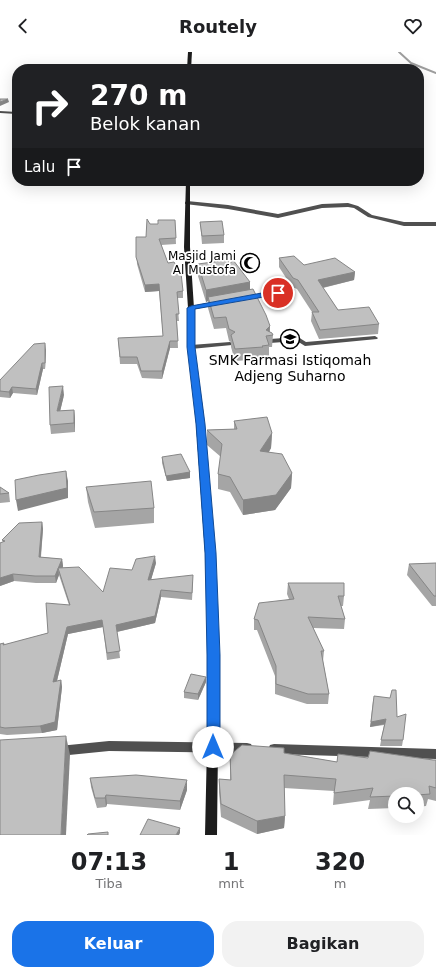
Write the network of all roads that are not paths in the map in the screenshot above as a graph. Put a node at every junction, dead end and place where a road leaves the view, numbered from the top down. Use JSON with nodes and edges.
{"nodes":[{"id":1,"x":190,"y":52,"type":"edge"},
{"id":2,"x":189,"y":64,"type":"edge"},
{"id":3,"x":0,"y":112,"type":"edge"},
{"id":4,"x":12,"y":113,"type":"edge"},
{"id":5,"x":188,"y":186,"type":"edge"},
{"id":6,"x":187,"y":203,"type":"junction"},
{"id":7,"x":436,"y":224,"type":"edge"},
{"id":8,"x":292,"y":290,"type":"dead end"},
{"id":9,"x":240,"y":300,"type":"edge"},
{"id":10,"x":226,"y":302,"type":"edge"},
{"id":11,"x":191,"y":308,"type":"junction"},
{"id":12,"x":375,"y":338,"type":"dead end"},
{"id":13,"x":270,"y":341,"type":"edge"},
{"id":14,"x":230,"y":344,"type":"edge"},
{"id":15,"x":191,"y":347,"type":"junction"},
{"id":16,"x":213,"y":747,"type":"junction"},
{"id":17,"x":50,"y":751,"type":"edge"},
{"id":18,"x":436,"y":754,"type":"edge"},
{"id":19,"x":211,"y":835,"type":"edge"}],
"edges":[{"from":1,"to":2,"type":"main road"},
{"from":3,"to":4,"type":"street"},
{"from":5,"to":6,"type":"main road"},
{"from":6,"to":7,"type":"street"},
{"from":6,"to":11,"type":"main road"},
{"from":8,"to":9,"type":"street"},
{"from":10,"to":11,"type":"street"},
{"from":11,"to":15,"type":"main road"},
{"from":12,"to":13,"type":"lane"},
{"from":14,"to":15,"type":"lane"},
{"from":15,"to":16,"type":"main road"},
{"from":16,"to":17,"type":"street"},
{"from":16,"to":18,"type":"street"},
{"from":16,"to":19,"type":"main road"}]}
